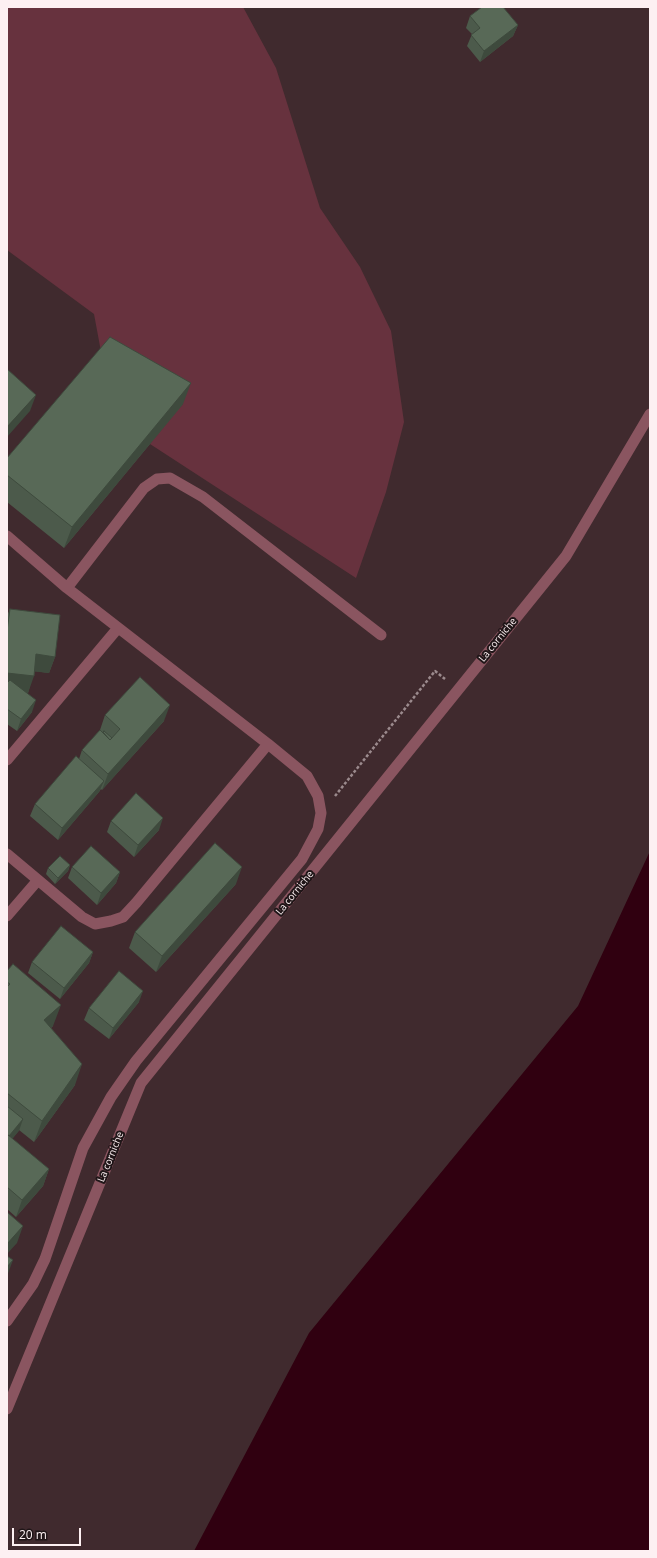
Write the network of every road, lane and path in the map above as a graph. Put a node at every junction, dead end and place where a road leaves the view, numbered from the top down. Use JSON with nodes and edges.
{"nodes":[{"id":1,"x":650,"y":414,"type":"edge"},
{"id":2,"x":7,"y":536,"type":"edge"},
{"id":3,"x":67,"y":588,"type":"junction"},
{"id":4,"x":118,"y":628,"type":"junction"},
{"id":5,"x":382,"y":635,"type":"dead end"},
{"id":6,"x":435,"y":671,"type":"dead end"},
{"id":7,"x":268,"y":744,"type":"junction"},
{"id":8,"x":7,"y":760,"type":"edge"},
{"id":9,"x":321,"y":813,"type":"junction"},
{"id":10,"x":7,"y":854,"type":"edge"},
{"id":11,"x":38,"y":880,"type":"junction"},
{"id":12,"x":7,"y":916,"type":"edge"},
{"id":13,"x":7,"y":1321,"type":"edge"},
{"id":14,"x":7,"y":1409,"type":"edge"}],
"edges":[{"from":1,"to":14,"type":"street","name":"La corniche"},
{"from":2,"to":3,"type":"street"},
{"from":3,"to":4,"type":"street"},
{"from":3,"to":5,"type":"street"},
{"from":4,"to":7,"type":"street"},
{"from":4,"to":8,"type":"street"},
{"from":6,"to":9,"type":"path"},
{"from":7,"to":9,"type":"street"},
{"from":7,"to":11,"type":"street"},
{"from":9,"to":13,"type":"street"},
{"from":10,"to":11,"type":"street"},
{"from":11,"to":12,"type":"street"}]}
